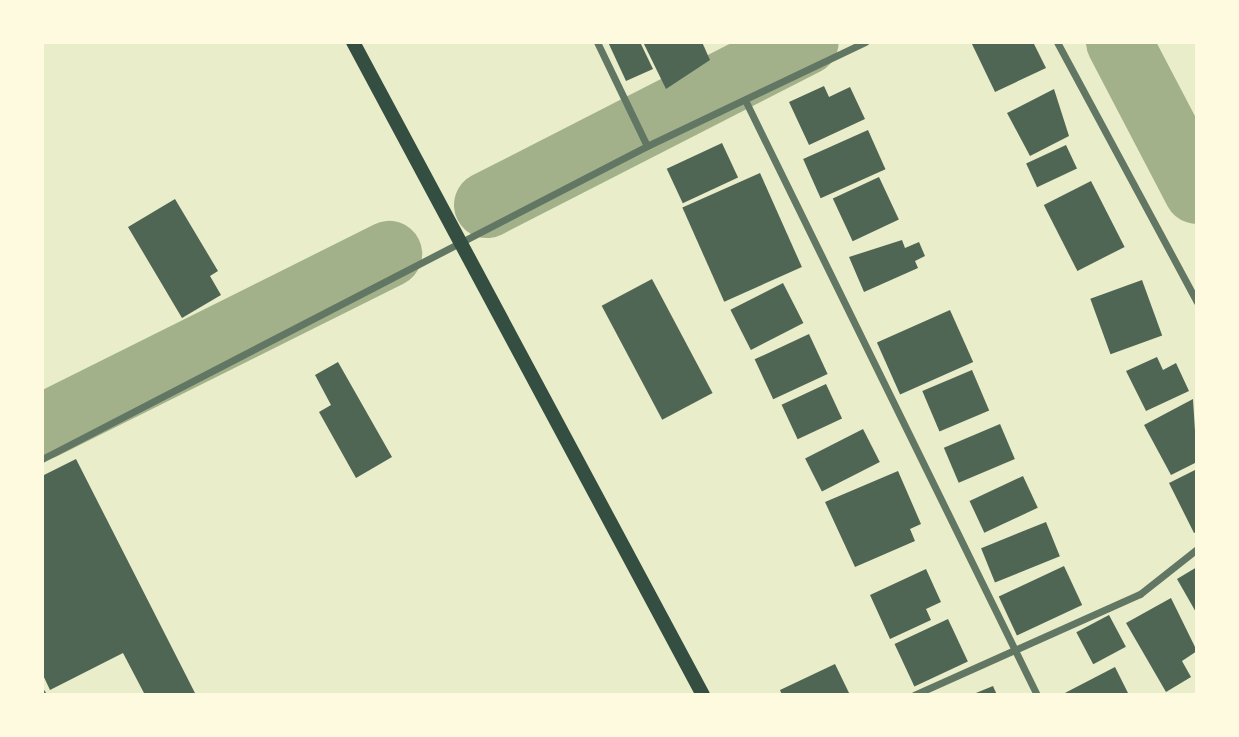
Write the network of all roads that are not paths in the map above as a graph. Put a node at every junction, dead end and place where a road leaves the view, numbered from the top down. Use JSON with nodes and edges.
{"nodes":[{"id":1,"x":353,"y":42,"type":"edge"},
{"id":2,"x":597,"y":42,"type":"edge"},
{"id":3,"x":865,"y":42,"type":"edge"},
{"id":4,"x":1057,"y":42,"type":"edge"},
{"id":5,"x":745,"y":100,"type":"junction"},
{"id":6,"x":647,"y":146,"type":"junction"},
{"id":7,"x":465,"y":245,"type":"junction"},
{"id":8,"x":1197,"y":302,"type":"edge"},
{"id":9,"x":42,"y":458,"type":"edge"},
{"id":10,"x":1197,"y":548,"type":"edge"},
{"id":11,"x":1011,"y":649,"type":"junction"},
{"id":12,"x":703,"y":695,"type":"edge"},
{"id":13,"x":914,"y":695,"type":"edge"},
{"id":14,"x":1037,"y":695,"type":"edge"}],
"edges":[{"from":1,"to":7,"type":"main road"},
{"from":2,"to":6,"type":"street"},
{"from":3,"to":5,"type":"street"},
{"from":4,"to":8,"type":"street"},
{"from":5,"to":6,"type":"street"},
{"from":5,"to":11,"type":"street"},
{"from":6,"to":7,"type":"street"},
{"from":7,"to":9,"type":"street"},
{"from":7,"to":12,"type":"main road"},
{"from":10,"to":11,"type":"street"},
{"from":11,"to":13,"type":"street"},
{"from":11,"to":14,"type":"street"}]}
